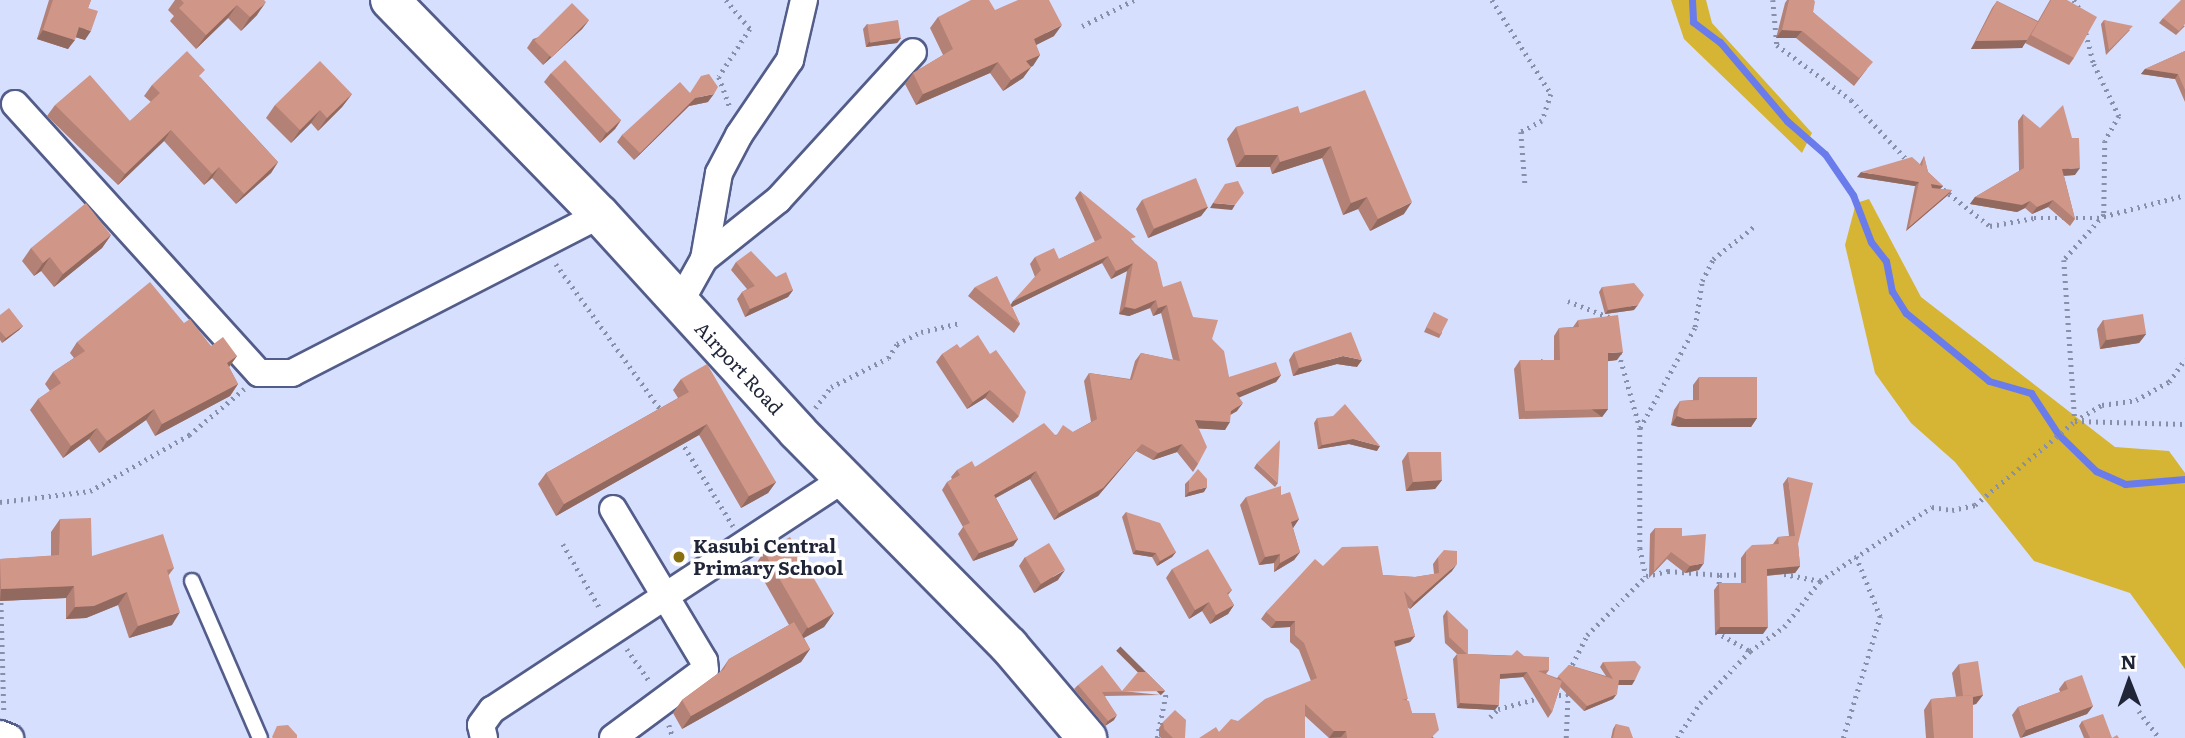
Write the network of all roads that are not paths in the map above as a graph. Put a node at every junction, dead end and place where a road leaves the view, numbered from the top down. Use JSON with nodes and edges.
{"nodes":[{"id":1,"x":390,"y":0,"type":"edge"},
{"id":2,"x":788,"y":0,"type":"edge"},
{"id":3,"x":804,"y":0,"type":"edge"},
{"id":4,"x":797,"y":26,"type":"junction"},
{"id":5,"x":913,"y":52,"type":"dead end"},
{"id":6,"x":15,"y":104,"type":"dead end"},
{"id":7,"x":600,"y":215,"type":"junction"},
{"id":8,"x":704,"y":259,"type":"junction"},
{"id":9,"x":679,"y":304,"type":"junction"},
{"id":10,"x":844,"y":480,"type":"junction"},
{"id":11,"x":613,"y":509,"type":"dead end"},
{"id":12,"x":192,"y":581,"type":"dead end"},
{"id":13,"x":665,"y":597,"type":"junction"},
{"id":14,"x":1075,"y":736,"type":"edge"},
{"id":15,"x":260,"y":738,"type":"edge"},
{"id":16,"x":484,"y":738,"type":"edge"},
{"id":17,"x":613,"y":738,"type":"edge"}],
"edges":[{"from":1,"to":7,"type":"street","name":"Airport Road"},
{"from":2,"to":4,"type":"street"},
{"from":3,"to":4,"type":"street"},
{"from":4,"to":8,"type":"street"},
{"from":5,"to":8,"type":"street"},
{"from":6,"to":7,"type":"street"},
{"from":7,"to":9,"type":"street","name":"Airport Road"},
{"from":8,"to":9,"type":"street"},
{"from":9,"to":10,"type":"street","name":"Airport Road"},
{"from":10,"to":13,"type":"street"},
{"from":10,"to":14,"type":"street","name":"Airport Road"},
{"from":11,"to":13,"type":"street"},
{"from":12,"to":15,"type":"lane"},
{"from":13,"to":16,"type":"street"},
{"from":13,"to":17,"type":"street"}]}
